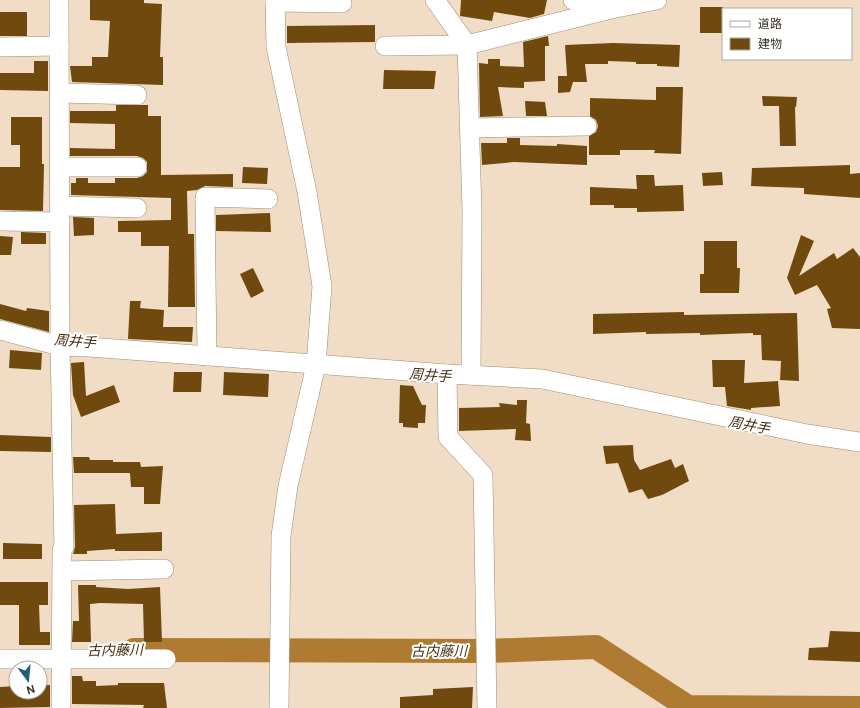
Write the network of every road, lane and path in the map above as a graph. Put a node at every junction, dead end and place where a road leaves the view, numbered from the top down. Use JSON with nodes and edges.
{"nodes":[{"id":1,"x":59,"y":0,"type":"edge"},
{"id":2,"x":435,"y":0,"type":"edge"},
{"id":3,"x":573,"y":0,"type":"edge"},
{"id":4,"x":275,"y":1,"type":"edge"},
{"id":5,"x":645,"y":1,"type":"edge"},
{"id":6,"x":342,"y":3,"type":"dead end"},
{"id":7,"x":611,"y":9,"type":"junction"},
{"id":8,"x":467,"y":45,"type":"junction"},
{"id":9,"x":59,"y":46,"type":"junction"},
{"id":10,"x":385,"y":46,"type":"dead end"},
{"id":11,"x":0,"y":47,"type":"edge"},
{"id":12,"x":60,"y":93,"type":"junction"},
{"id":13,"x":137,"y":95,"type":"dead end"},
{"id":14,"x":587,"y":126,"type":"dead end"},
{"id":15,"x":470,"y":128,"type":"junction"},
{"id":16,"x":60,"y":167,"type":"junction"},
{"id":17,"x":137,"y":167,"type":"dead end"},
{"id":18,"x":268,"y":199,"type":"dead end"},
{"id":19,"x":137,"y":208,"type":"dead end"},
{"id":20,"x":60,"y":214,"type":"junction"},
{"id":21,"x":0,"y":221,"type":"edge"},
{"id":22,"x":0,"y":330,"type":"edge"},
{"id":23,"x":60,"y":346,"type":"junction"},
{"id":24,"x":207,"y":356,"type":"junction"},
{"id":25,"x":316,"y":365,"type":"junction"},
{"id":26,"x":447,"y":374,"type":"junction"},
{"id":27,"x":471,"y":375,"type":"junction"},
{"id":28,"x":860,"y":442,"type":"edge"},
{"id":29,"x":164,"y":569,"type":"dead end"},
{"id":30,"x":62,"y":571,"type":"junction"},
{"id":31,"x":62,"y":658,"type":"junction"},
{"id":32,"x":0,"y":659,"type":"edge"},
{"id":33,"x":166,"y":659,"type":"dead end"},
{"id":34,"x":61,"y":708,"type":"edge"},
{"id":35,"x":279,"y":708,"type":"edge"},
{"id":36,"x":487,"y":708,"type":"edge"}],
"edges":[{"from":1,"to":9,"type":"street"},
{"from":2,"to":8,"type":"street"},
{"from":3,"to":7,"type":"street"},
{"from":4,"to":6,"type":"street"},
{"from":4,"to":25,"type":"street"},
{"from":5,"to":7,"type":"street"},
{"from":7,"to":8,"type":"street"},
{"from":8,"to":10,"type":"street"},
{"from":8,"to":15,"type":"street"},
{"from":9,"to":11,"type":"street"},
{"from":9,"to":12,"type":"street"},
{"from":12,"to":13,"type":"street"},
{"from":12,"to":16,"type":"street"},
{"from":14,"to":15,"type":"street"},
{"from":15,"to":27,"type":"street"},
{"from":16,"to":17,"type":"street"},
{"from":16,"to":20,"type":"street"},
{"from":18,"to":24,"type":"street"},
{"from":19,"to":20,"type":"street"},
{"from":20,"to":21,"type":"street"},
{"from":20,"to":23,"type":"street"},
{"from":22,"to":23,"type":"street"},
{"from":23,"to":24,"type":"street"},
{"from":23,"to":30,"type":"street"},
{"from":24,"to":25,"type":"street"},
{"from":25,"to":26,"type":"street"},
{"from":25,"to":35,"type":"street"},
{"from":26,"to":27,"type":"street"},
{"from":26,"to":36,"type":"street"},
{"from":27,"to":28,"type":"street"},
{"from":29,"to":30,"type":"street"},
{"from":30,"to":31,"type":"street"},
{"from":31,"to":32,"type":"street"},
{"from":31,"to":33,"type":"street"},
{"from":31,"to":34,"type":"street"}]}
